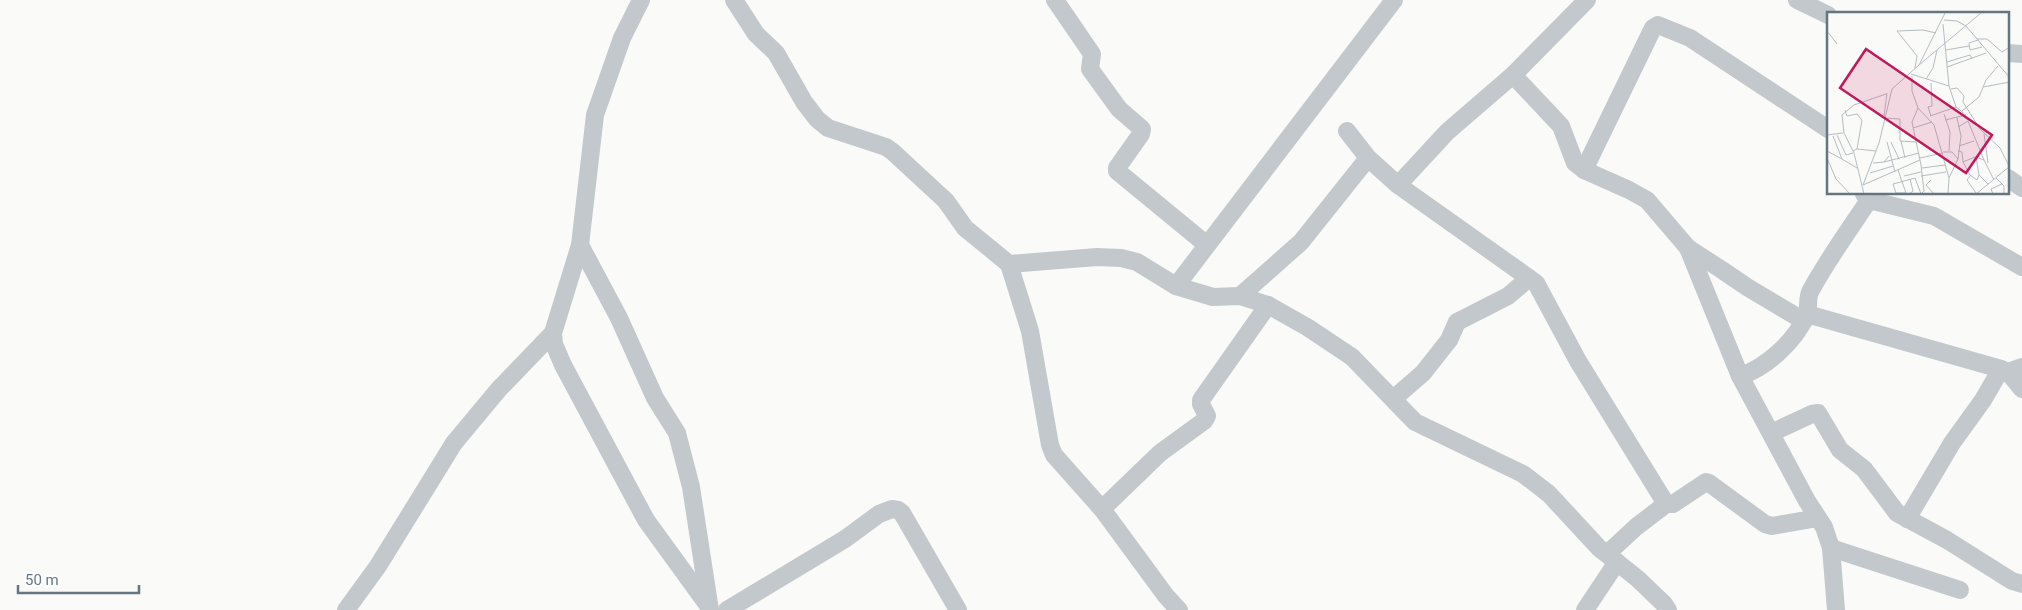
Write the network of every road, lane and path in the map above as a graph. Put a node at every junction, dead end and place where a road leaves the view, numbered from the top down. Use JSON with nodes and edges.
{"nodes":[{"id":1,"x":641,"y":0,"type":"edge"},
{"id":2,"x":734,"y":0,"type":"edge"},
{"id":3,"x":1055,"y":0,"type":"edge"},
{"id":4,"x":1394,"y":0,"type":"edge"},
{"id":5,"x":1587,"y":0,"type":"edge"},
{"id":6,"x":1796,"y":0,"type":"edge"},
{"id":7,"x":1827,"y":15,"type":"edge"},
{"id":8,"x":1513,"y":75,"type":"junction"},
{"id":9,"x":1827,"y":128,"type":"edge"},
{"id":10,"x":1347,"y":131,"type":"dead end"},
{"id":11,"x":1368,"y":158,"type":"junction"},
{"id":12,"x":1584,"y":170,"type":"junction"},
{"id":13,"x":2010,"y":179,"type":"edge"},
{"id":14,"x":1398,"y":185,"type":"junction"},
{"id":15,"x":2022,"y":188,"type":"edge"},
{"id":16,"x":1866,"y":197,"type":"edge"},
{"id":17,"x":580,"y":245,"type":"junction"},
{"id":18,"x":1207,"y":245,"type":"junction"},
{"id":19,"x":1688,"y":248,"type":"junction"},
{"id":20,"x":1009,"y":264,"type":"junction"},
{"id":21,"x":2022,"y":267,"type":"edge"},
{"id":22,"x":1529,"y":278,"type":"junction"},
{"id":23,"x":1176,"y":286,"type":"junction"},
{"id":24,"x":1240,"y":296,"type":"junction"},
{"id":25,"x":1268,"y":305,"type":"junction"},
{"id":26,"x":1806,"y":318,"type":"junction"},
{"id":27,"x":554,"y":333,"type":"junction"},
{"id":28,"x":2010,"y":369,"type":"edge"},
{"id":29,"x":1740,"y":376,"type":"junction"},
{"id":30,"x":2022,"y":389,"type":"edge"},
{"id":31,"x":1395,"y":400,"type":"junction"},
{"id":32,"x":1771,"y":433,"type":"junction"},
{"id":33,"x":1666,"y":504,"type":"junction"},
{"id":34,"x":1102,"y":509,"type":"junction"},
{"id":35,"x":1818,"y":518,"type":"junction"},
{"id":36,"x":1908,"y":519,"type":"junction"},
{"id":37,"x":1830,"y":548,"type":"junction"},
{"id":38,"x":1613,"y":557,"type":"junction"},
{"id":39,"x":2022,"y":584,"type":"edge"},
{"id":40,"x":1960,"y":590,"type":"dead end"},
{"id":41,"x":710,"y":608,"type":"edge"},
{"id":42,"x":346,"y":610,"type":"edge"},
{"id":43,"x":727,"y":610,"type":"edge"},
{"id":44,"x":958,"y":610,"type":"edge"},
{"id":45,"x":1179,"y":610,"type":"edge"},
{"id":46,"x":1585,"y":610,"type":"edge"},
{"id":47,"x":1668,"y":610,"type":"edge"},
{"id":48,"x":1836,"y":610,"type":"edge"}],
"edges":[{"from":1,"to":17,"type":"street"},
{"from":2,"to":20,"type":"street"},
{"from":3,"to":18,"type":"street"},
{"from":4,"to":18,"type":"street"},
{"from":5,"to":8,"type":"street"},
{"from":6,"to":7,"type":"street"},
{"from":8,"to":12,"type":"street"},
{"from":8,"to":14,"type":"street"},
{"from":9,"to":12,"type":"street"},
{"from":10,"to":11,"type":"street"},
{"from":11,"to":14,"type":"street"},
{"from":11,"to":24,"type":"street"},
{"from":12,"to":19,"type":"street"},
{"from":13,"to":15,"type":"street"},
{"from":14,"to":22,"type":"street"},
{"from":16,"to":21,"type":"street"},
{"from":16,"to":26,"type":"street"},
{"from":17,"to":27,"type":"street"},
{"from":17,"to":41,"type":"street"},
{"from":18,"to":23,"type":"street"},
{"from":19,"to":26,"type":"street"},
{"from":19,"to":29,"type":"street"},
{"from":20,"to":23,"type":"street"},
{"from":20,"to":34,"type":"street"},
{"from":22,"to":31,"type":"street"},
{"from":22,"to":33,"type":"street"},
{"from":23,"to":24,"type":"street"},
{"from":24,"to":25,"type":"street"},
{"from":25,"to":31,"type":"street"},
{"from":25,"to":34,"type":"street"},
{"from":26,"to":28,"type":"street"},
{"from":26,"to":29,"type":"street"},
{"from":27,"to":41,"type":"street"},
{"from":27,"to":42,"type":"street"},
{"from":28,"to":30,"type":"street"},
{"from":28,"to":36,"type":"street"},
{"from":29,"to":32,"type":"street"},
{"from":31,"to":38,"type":"street"},
{"from":32,"to":35,"type":"street"},
{"from":32,"to":36,"type":"street"},
{"from":33,"to":35,"type":"street"},
{"from":33,"to":38,"type":"street"},
{"from":34,"to":45,"type":"street"},
{"from":35,"to":37,"type":"street"},
{"from":36,"to":39,"type":"street"},
{"from":37,"to":40,"type":"street"},
{"from":37,"to":48,"type":"street"},
{"from":38,"to":46,"type":"street"},
{"from":38,"to":47,"type":"street"},
{"from":43,"to":44,"type":"street"}]}
